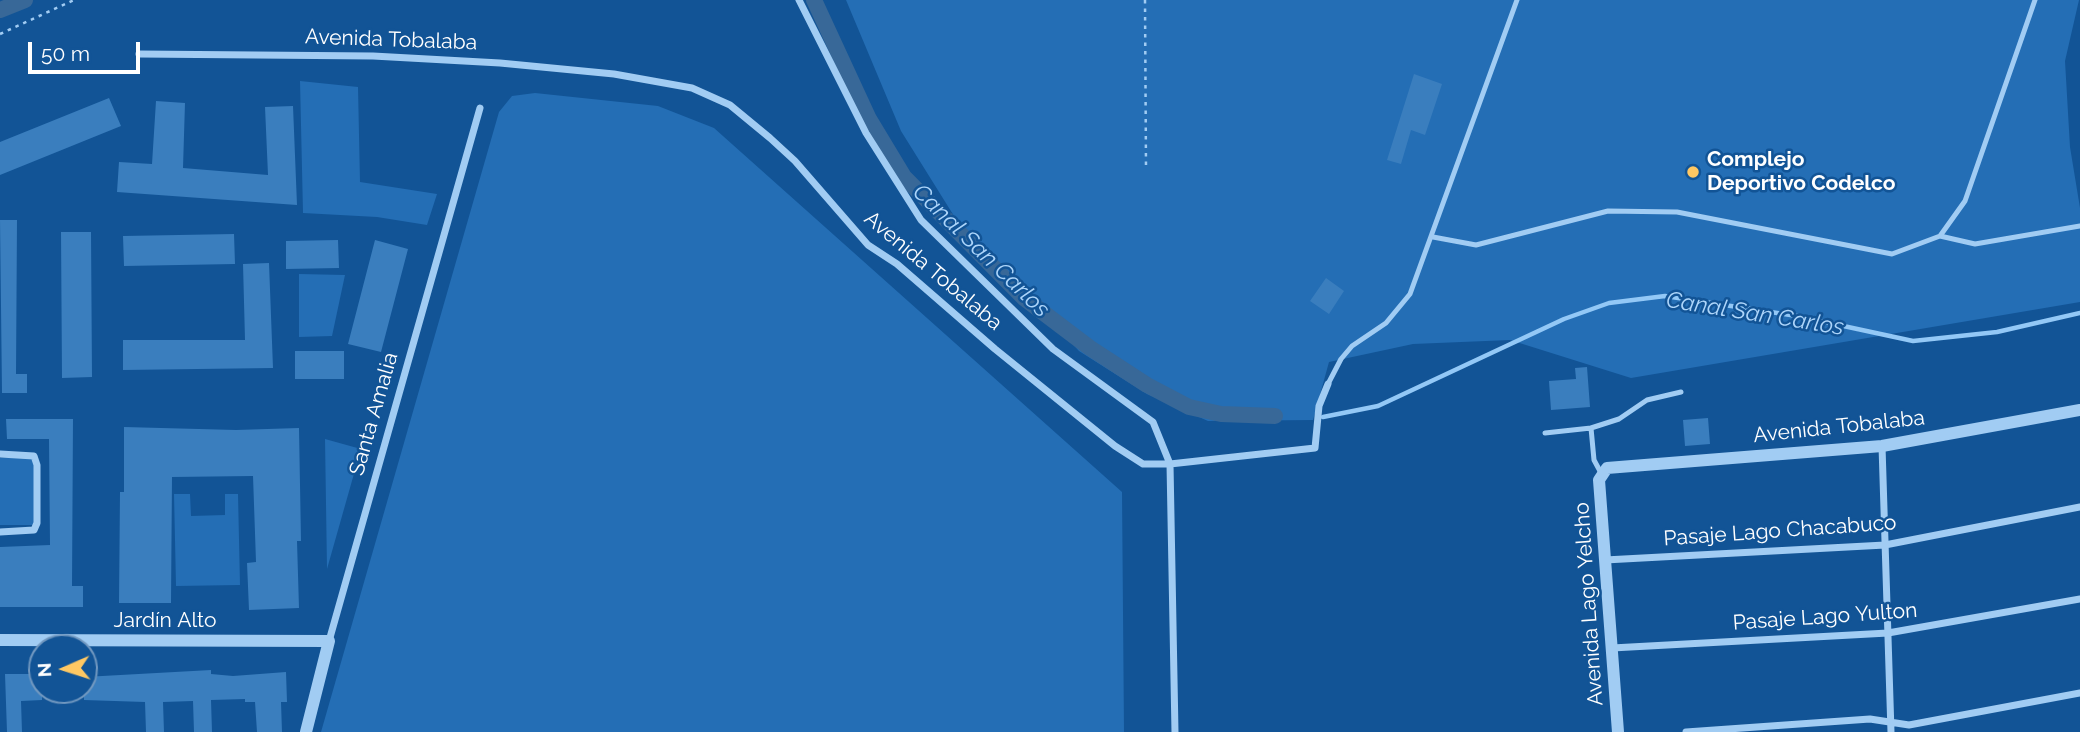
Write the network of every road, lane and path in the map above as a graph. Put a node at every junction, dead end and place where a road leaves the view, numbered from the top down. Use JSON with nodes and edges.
{"nodes":[{"id":1,"x":74,"y":0,"type":"edge"},
{"id":2,"x":799,"y":0,"type":"edge"},
{"id":3,"x":1145,"y":0,"type":"edge"},
{"id":4,"x":1517,"y":0,"type":"edge"},
{"id":5,"x":2035,"y":0,"type":"edge"},
{"id":6,"x":0,"y":34,"type":"edge"},
{"id":7,"x":139,"y":54,"type":"dead end"},
{"id":8,"x":480,"y":108,"type":"dead end"},
{"id":9,"x":1146,"y":168,"type":"dead end"},
{"id":10,"x":2080,"y":226,"type":"edge"},
{"id":11,"x":1940,"y":236,"type":"junction"},
{"id":12,"x":1433,"y":237,"type":"junction"},
{"id":13,"x":1328,"y":384,"type":"joint"},
{"id":14,"x":1681,"y":392,"type":"dead end"},
{"id":15,"x":2080,"y":410,"type":"edge"},
{"id":16,"x":1591,"y":428,"type":"junction"},
{"id":17,"x":1545,"y":433,"type":"dead end"},
{"id":18,"x":1882,"y":446,"type":"junction"},
{"id":19,"x":0,"y":454,"type":"edge"},
{"id":20,"x":1170,"y":464,"type":"junction"},
{"id":21,"x":1601,"y":473,"type":"junction"},
{"id":22,"x":2080,"y":507,"type":"edge"},
{"id":23,"x":0,"y":532,"type":"edge"},
{"id":24,"x":1885,"y":545,"type":"junction"},
{"id":25,"x":1605,"y":560,"type":"junction"},
{"id":26,"x":2080,"y":599,"type":"edge"},
{"id":27,"x":1888,"y":633,"type":"junction"},
{"id":28,"x":0,"y":640,"type":"edge"},
{"id":29,"x":330,"y":641,"type":"junction"},
{"id":30,"x":1612,"y":648,"type":"junction"},
{"id":31,"x":2080,"y":693,"type":"edge"},
{"id":32,"x":1891,"y":722,"type":"junction"},
{"id":33,"x":306,"y":732,"type":"edge"},
{"id":34,"x":1175,"y":732,"type":"edge"},
{"id":35,"x":1618,"y":732,"type":"edge"},
{"id":36,"x":1686,"y":732,"type":"edge"},
{"id":37,"x":1891,"y":732,"type":"edge"}],
"edges":[{"from":1,"to":6,"type":"path"},
{"from":2,"to":20,"type":"street"},
{"from":3,"to":9,"type":"path"},
{"from":4,"to":12,"type":"lane"},
{"from":5,"to":11,"type":"lane"},
{"from":7,"to":20,"type":"street","name":"Avenida Tobalaba"},
{"from":8,"to":29,"type":"street","name":"Santa Amalia"},
{"from":10,"to":11,"type":"lane"},
{"from":11,"to":12,"type":"lane"},
{"from":12,"to":13,"type":"lane"},
{"from":13,"to":20,"type":"street","name":"Avenida Tobalaba"},
{"from":14,"to":16,"type":"lane"},
{"from":15,"to":18,"type":"street","name":"Avenida Tobalaba"},
{"from":16,"to":17,"type":"lane"},
{"from":16,"to":21,"type":"lane"},
{"from":18,"to":21,"type":"street","name":"Avenida Tobalaba"},
{"from":18,"to":24,"type":"street"},
{"from":19,"to":23,"type":"street"},
{"from":20,"to":34,"type":"street"},
{"from":21,"to":25,"type":"street","name":"Avenida Lago Yelcho"},
{"from":22,"to":24,"type":"street","name":"Pasaje Lago Chacabuco"},
{"from":24,"to":25,"type":"street","name":"Pasaje Lago Chacabuco"},
{"from":24,"to":27,"type":"street"},
{"from":25,"to":30,"type":"street","name":"Avenida Lago Yelcho"},
{"from":26,"to":27,"type":"street","name":"Pasaje Lago Yulton"},
{"from":27,"to":30,"type":"street","name":"Pasaje Lago Yulton"},
{"from":27,"to":32,"type":"street"},
{"from":28,"to":29,"type":"street","name":"Jardín Alto"},
{"from":29,"to":33,"type":"street","name":"Santa Amalia"},
{"from":30,"to":35,"type":"street","name":"Avenida Lago Yelcho"},
{"from":31,"to":32,"type":"street"},
{"from":32,"to":36,"type":"street"},
{"from":32,"to":37,"type":"street"}]}
